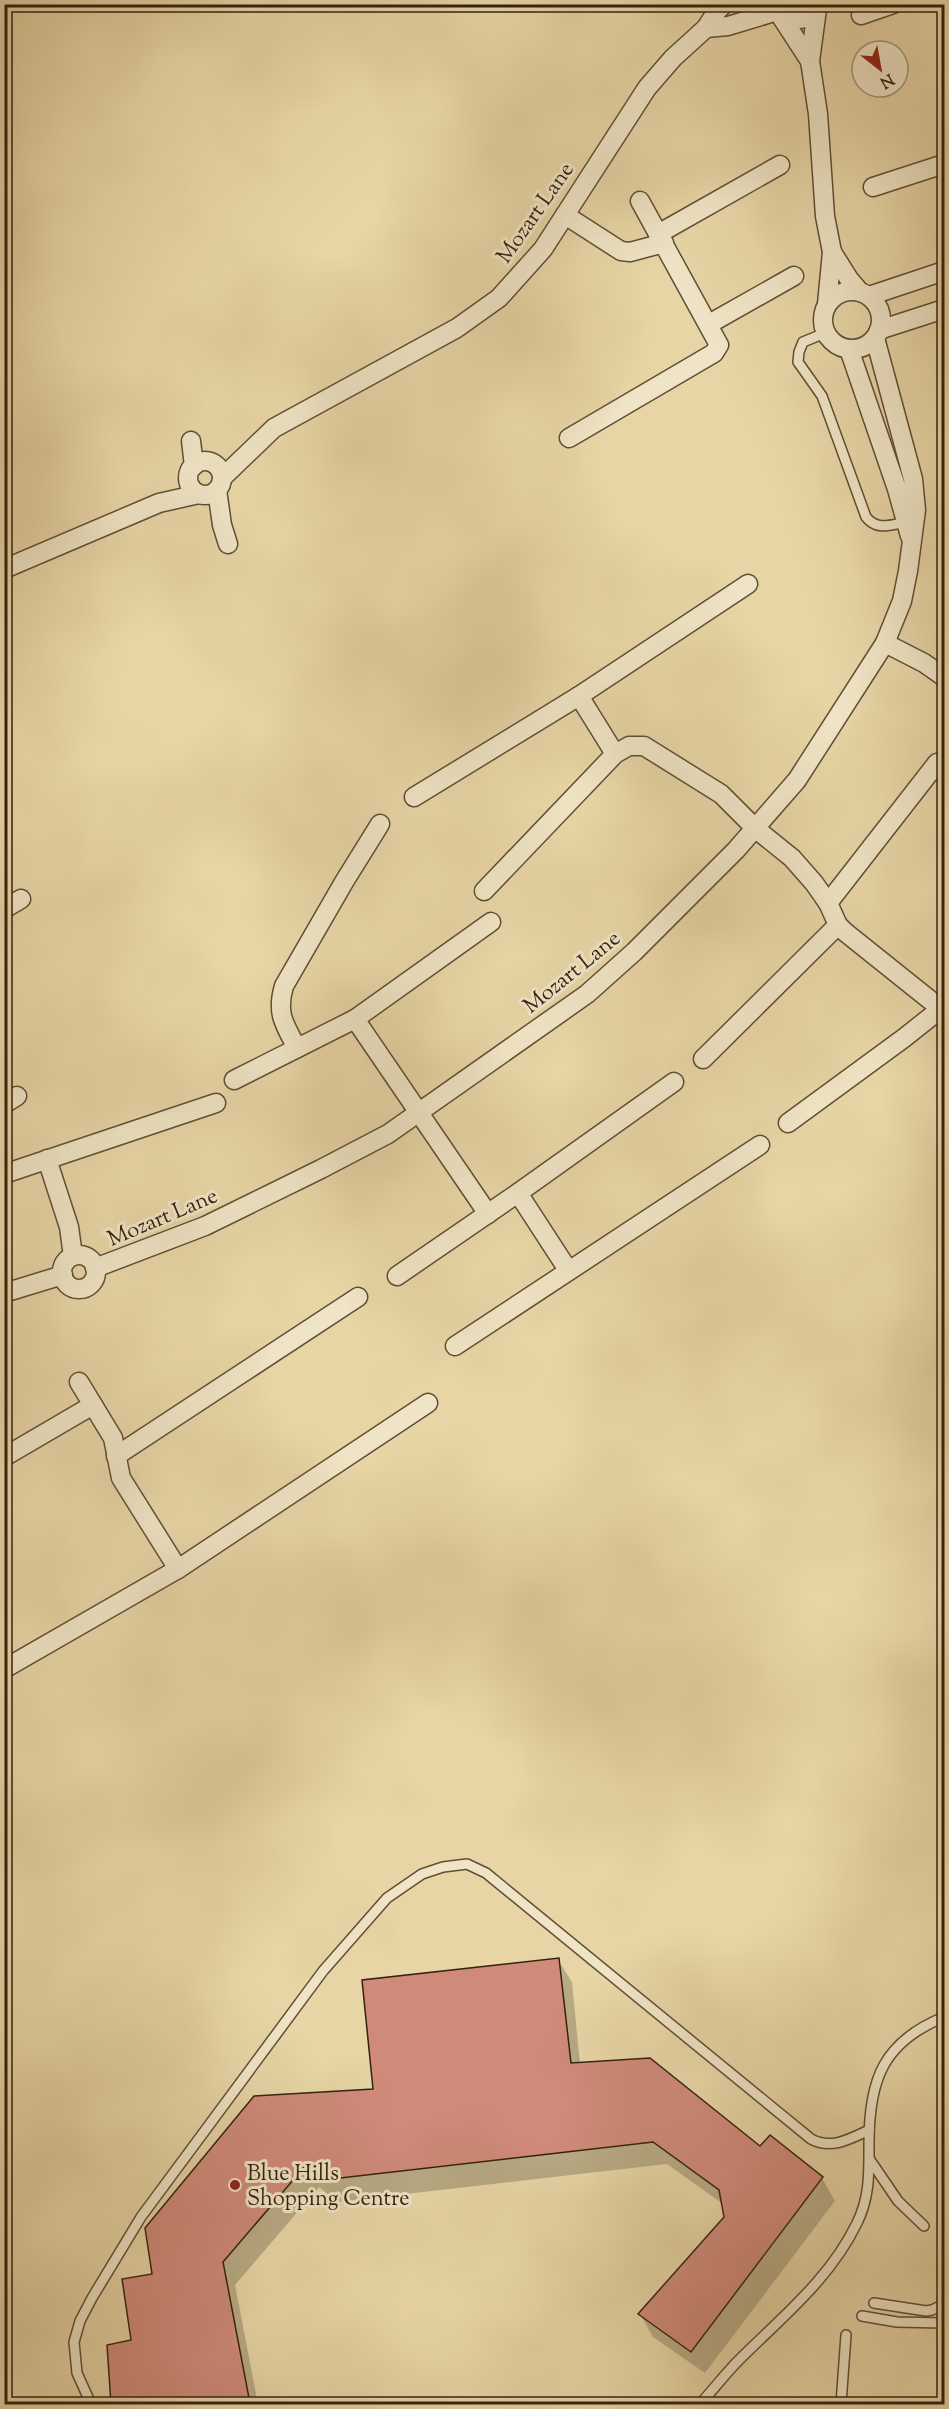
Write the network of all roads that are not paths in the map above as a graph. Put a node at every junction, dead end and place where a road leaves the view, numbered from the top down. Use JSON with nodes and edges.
{"nodes":[{"id":1,"x":724,"y":4,"type":"edge"},
{"id":2,"x":893,"y":4,"type":"edge"},
{"id":3,"x":819,"y":7,"type":"edge"},
{"id":4,"x":775,"y":11,"type":"edge"},
{"id":5,"x":861,"y":15,"type":"dead end"},
{"id":6,"x":706,"y":28,"type":"junction"},
{"id":7,"x":810,"y":61,"type":"junction"},
{"id":8,"x":945,"y":164,"type":"edge"},
{"id":9,"x":780,"y":165,"type":"dead end"},
{"id":10,"x":873,"y":187,"type":"dead end"},
{"id":11,"x":639,"y":201,"type":"dead end"},
{"id":12,"x":565,"y":215,"type":"junction"},
{"id":13,"x":661,"y":239,"type":"junction"},
{"id":14,"x":832,"y":252,"type":"junction"},
{"id":15,"x":945,"y":272,"type":"edge"},
{"id":16,"x":794,"y":276,"type":"dead end"},
{"id":17,"x":865,"y":294,"type":"junction"},
{"id":18,"x":827,"y":304,"type":"junction"},
{"id":19,"x":945,"y":309,"type":"edge"},
{"id":20,"x":709,"y":324,"type":"junction"},
{"id":21,"x":825,"y":333,"type":"junction"},
{"id":22,"x":877,"y":334,"type":"junction"},
{"id":23,"x":849,"y":349,"type":"junction"},
{"id":24,"x":569,"y":438,"type":"dead end"},
{"id":25,"x":192,"y":443,"type":"dead end"},
{"id":26,"x":206,"y":477,"type":"junction"},
{"id":27,"x":159,"y":503,"type":"junction"},
{"id":28,"x":906,"y":522,"type":"junction"},
{"id":29,"x":911,"y":541,"type":"junction"},
{"id":30,"x":228,"y":544,"type":"dead end"},
{"id":31,"x":4,"y":569,"type":"edge"},
{"id":32,"x":748,"y":584,"type":"dead end"},
{"id":33,"x":885,"y":643,"type":"junction"},
{"id":34,"x":945,"y":677,"type":"edge"},
{"id":35,"x":579,"y":696,"type":"junction"},
{"id":36,"x":615,"y":754,"type":"junction"},
{"id":37,"x":936,"y":763,"type":"dead end"},
{"id":38,"x":414,"y":797,"type":"dead end"},
{"id":39,"x":381,"y":824,"type":"dead end"},
{"id":40,"x":756,"y":829,"type":"junction"},
{"id":41,"x":484,"y":891,"type":"dead end"},
{"id":42,"x":21,"y":899,"type":"dead end"},
{"id":43,"x":828,"y":903,"type":"junction"},
{"id":44,"x":4,"y":909,"type":"edge"},
{"id":45,"x":491,"y":922,"type":"dead end"},
{"id":46,"x":838,"y":925,"type":"junction"},
{"id":47,"x":942,"y":1005,"type":"edge"},
{"id":48,"x":354,"y":1018,"type":"junction"},
{"id":49,"x":297,"y":1048,"type":"junction"},
{"id":50,"x":703,"y":1059,"type":"dead end"},
{"id":51,"x":234,"y":1080,"type":"dead end"},
{"id":52,"x":674,"y":1082,"type":"dead end"},
{"id":53,"x":216,"y":1103,"type":"dead end"},
{"id":54,"x":419,"y":1113,"type":"junction"},
{"id":55,"x":788,"y":1123,"type":"dead end"},
{"id":56,"x":760,"y":1145,"type":"dead end"},
{"id":57,"x":47,"y":1159,"type":"junction"},
{"id":58,"x":4,"y":1174,"type":"edge"},
{"id":59,"x":518,"y":1193,"type":"junction"},
{"id":60,"x":488,"y":1214,"type":"junction"},
{"id":61,"x":73,"y":1256,"type":"junction"},
{"id":62,"x":95,"y":1268,"type":"junction"},
{"id":63,"x":568,"y":1270,"type":"junction"},
{"id":64,"x":63,"y":1275,"type":"junction"},
{"id":65,"x":397,"y":1276,"type":"dead end"},
{"id":66,"x":4,"y":1293,"type":"edge"},
{"id":67,"x":358,"y":1297,"type":"dead end"},
{"id":68,"x":454,"y":1346,"type":"dead end"},
{"id":69,"x":79,"y":1382,"type":"dead end"},
{"id":70,"x":428,"y":1403,"type":"dead end"},
{"id":71,"x":93,"y":1405,"type":"junction"},
{"id":72,"x":116,"y":1456,"type":"junction"},
{"id":73,"x":4,"y":1457,"type":"edge"},
{"id":74,"x":178,"y":1569,"type":"junction"},
{"id":75,"x":4,"y":1669,"type":"edge"},
{"id":76,"x":945,"y":2017,"type":"edge"},
{"id":77,"x":869,"y":2130,"type":"junction"},
{"id":78,"x":870,"y":2160,"type":"junction"},
{"id":79,"x":924,"y":2226,"type":"dead end"},
{"id":80,"x":874,"y":2303,"type":"dead end"},
{"id":81,"x":945,"y":2304,"type":"edge"},
{"id":82,"x":862,"y":2316,"type":"dead end"},
{"id":83,"x":945,"y":2323,"type":"edge"},
{"id":84,"x":846,"y":2335,"type":"dead end"},
{"id":85,"x":91,"y":2404,"type":"edge"},
{"id":86,"x":700,"y":2404,"type":"edge"},
{"id":87,"x":841,"y":2404,"type":"edge"}],
"edges":[{"from":1,"to":6,"type":"street","name":"Mozart Lane"},
{"from":2,"to":5,"type":"street"},
{"from":3,"to":4,"type":"street"},
{"from":3,"to":7,"type":"street"},
{"from":4,"to":6,"type":"street"},
{"from":4,"to":7,"type":"street"},
{"from":6,"to":12,"type":"street","name":"Mozart Lane"},
{"from":7,"to":14,"type":"street"},
{"from":8,"to":10,"type":"street"},
{"from":9,"to":13,"type":"street"},
{"from":11,"to":13,"type":"street"},
{"from":12,"to":13,"type":"street"},
{"from":12,"to":26,"type":"street","name":"Mozart Lane"},
{"from":13,"to":20,"type":"street"},
{"from":14,"to":17,"type":"street"},
{"from":14,"to":18,"type":"street"},
{"from":15,"to":17,"type":"street"},
{"from":16,"to":20,"type":"street"},
{"from":17,"to":18,"type":"street"},
{"from":17,"to":22,"type":"street"},
{"from":18,"to":21,"type":"street"},
{"from":19,"to":22,"type":"street"},
{"from":20,"to":24,"type":"street"},
{"from":21,"to":23,"type":"street"},
{"from":21,"to":28,"type":"lane"},
{"from":22,"to":23,"type":"street"},
{"from":22,"to":29,"type":"street","name":"Mozart Lane"},
{"from":23,"to":28,"type":"street","name":"Mozart Lane"},
{"from":25,"to":26,"type":"street"},
{"from":26,"to":27,"type":"street"},
{"from":26,"to":27,"type":"street"},
{"from":26,"to":30,"type":"street"},
{"from":27,"to":31,"type":"street"},
{"from":28,"to":29,"type":"street","name":"Mozart Lane"},
{"from":29,"to":33,"type":"street","name":"Mozart Lane"},
{"from":32,"to":35,"type":"street"},
{"from":33,"to":34,"type":"street"},
{"from":33,"to":40,"type":"street","name":"Mozart Lane"},
{"from":35,"to":36,"type":"street"},
{"from":35,"to":38,"type":"street"},
{"from":36,"to":40,"type":"street"},
{"from":36,"to":41,"type":"street"},
{"from":37,"to":43,"type":"street"},
{"from":39,"to":49,"type":"street"},
{"from":40,"to":43,"type":"street"},
{"from":40,"to":54,"type":"street","name":"Mozart Lane"},
{"from":42,"to":44,"type":"street"},
{"from":43,"to":46,"type":"street"},
{"from":45,"to":48,"type":"street"},
{"from":46,"to":47,"type":"street"},
{"from":46,"to":50,"type":"street"},
{"from":47,"to":55,"type":"street"},
{"from":48,"to":49,"type":"street"},
{"from":48,"to":54,"type":"street"},
{"from":49,"to":51,"type":"street"},
{"from":52,"to":59,"type":"street"},
{"from":53,"to":57,"type":"street"},
{"from":54,"to":60,"type":"street"},
{"from":54,"to":62,"type":"street","name":"Mozart Lane"},
{"from":56,"to":63,"type":"street"},
{"from":57,"to":58,"type":"street"},
{"from":57,"to":61,"type":"street"},
{"from":59,"to":60,"type":"street"},
{"from":59,"to":63,"type":"street"},
{"from":60,"to":65,"type":"street"},
{"from":61,"to":62,"type":"street"},
{"from":61,"to":64,"type":"street"},
{"from":62,"to":64,"type":"street"},
{"from":63,"to":68,"type":"street"},
{"from":64,"to":66,"type":"street"},
{"from":67,"to":72,"type":"street"},
{"from":69,"to":71,"type":"street"},
{"from":70,"to":74,"type":"street"},
{"from":71,"to":72,"type":"street"},
{"from":71,"to":73,"type":"street"},
{"from":72,"to":74,"type":"street"},
{"from":74,"to":75,"type":"street"},
{"from":76,"to":77,"type":"lane"},
{"from":77,"to":78,"type":"lane"},
{"from":77,"to":85,"type":"lane"},
{"from":78,"to":79,"type":"lane"},
{"from":78,"to":86,"type":"lane"},
{"from":80,"to":81,"type":"lane"},
{"from":82,"to":83,"type":"lane"},
{"from":84,"to":87,"type":"lane"}]}
